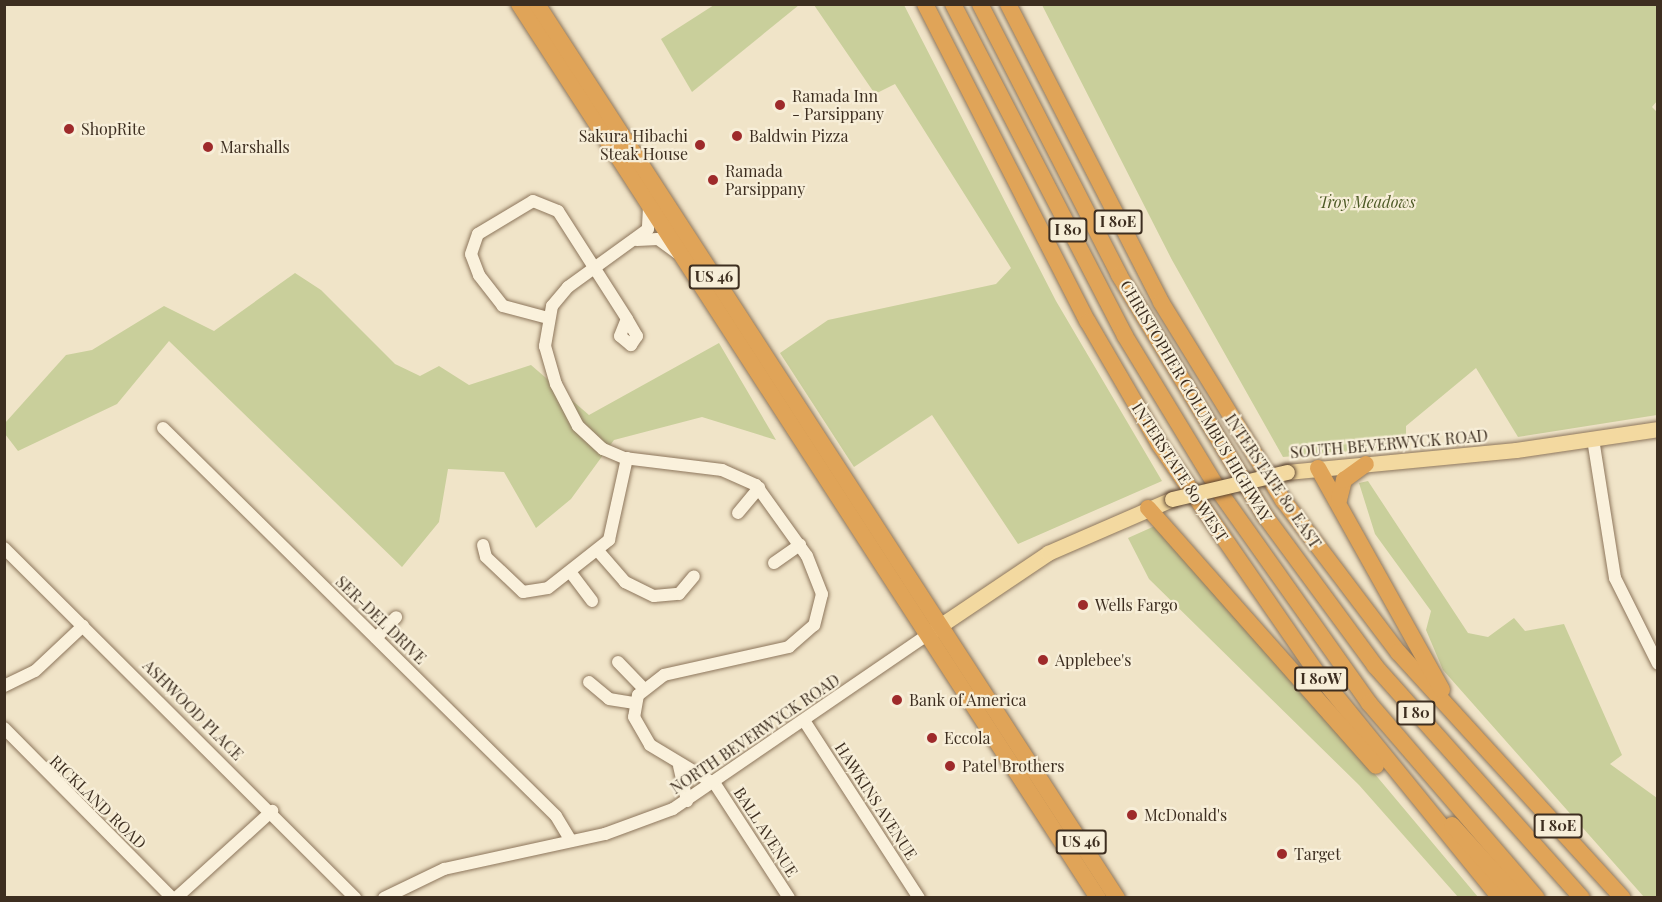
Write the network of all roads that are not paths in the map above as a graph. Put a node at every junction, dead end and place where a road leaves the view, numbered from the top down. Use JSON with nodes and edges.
{"nodes":[{"id":1,"x":519,"y":4,"type":"edge"},
{"id":2,"x":537,"y":4,"type":"edge"},
{"id":3,"x":925,"y":4,"type":"edge"},
{"id":4,"x":953,"y":4,"type":"edge"},
{"id":5,"x":980,"y":4,"type":"edge"},
{"id":6,"x":1008,"y":4,"type":"edge"},
{"id":7,"x":648,"y":204,"type":"junction"},
{"id":8,"x":636,"y":241,"type":"junction"},
{"id":9,"x":680,"y":255,"type":"junction"},
{"id":10,"x":595,"y":268,"type":"junction"},
{"id":11,"x":548,"y":318,"type":"junction"},
{"id":12,"x":627,"y":319,"type":"dead end"},
{"id":13,"x":163,"y":428,"type":"dead end"},
{"id":14,"x":1658,"y":429,"type":"edge"},
{"id":15,"x":1593,"y":439,"type":"junction"},
{"id":16,"x":627,"y":458,"type":"junction"},
{"id":17,"x":1366,"y":464,"type":"junction"},
{"id":18,"x":1318,"y":468,"type":"junction"},
{"id":19,"x":759,"y":488,"type":"junction"},
{"id":20,"x":1339,"y":500,"type":"junction"},
{"id":21,"x":1148,"y":508,"type":"junction"},
{"id":22,"x":738,"y":513,"type":"dead end"},
{"id":23,"x":1224,"y":541,"type":"junction"},
{"id":24,"x":483,"y":545,"type":"dead end"},
{"id":25,"x":800,"y":545,"type":"junction"},
{"id":26,"x":4,"y":548,"type":"edge"},
{"id":27,"x":599,"y":552,"type":"junction"},
{"id":28,"x":774,"y":562,"type":"dead end"},
{"id":29,"x":571,"y":573,"type":"junction"},
{"id":30,"x":694,"y":576,"type":"dead end"},
{"id":31,"x":592,"y":601,"type":"dead end"},
{"id":32,"x":396,"y":617,"type":"dead end"},
{"id":33,"x":942,"y":624,"type":"junction"},
{"id":34,"x":83,"y":626,"type":"junction"},
{"id":35,"x":927,"y":635,"type":"junction"},
{"id":36,"x":376,"y":638,"type":"junction"},
{"id":37,"x":618,"y":662,"type":"dead end"},
{"id":38,"x":1658,"y":664,"type":"edge"},
{"id":39,"x":589,"y":682,"type":"dead end"},
{"id":40,"x":4,"y":686,"type":"edge"},
{"id":41,"x":643,"y":688,"type":"junction"},
{"id":42,"x":635,"y":703,"type":"junction"},
{"id":43,"x":806,"y":722,"type":"junction"},
{"id":44,"x":4,"y":728,"type":"edge"},
{"id":45,"x":1469,"y":730,"type":"junction"},
{"id":46,"x":679,"y":766,"type":"junction"},
{"id":47,"x":715,"y":784,"type":"junction"},
{"id":48,"x":687,"y":801,"type":"junction"},
{"id":49,"x":272,"y":811,"type":"junction"},
{"id":50,"x":1425,"y":811,"type":"junction"},
{"id":51,"x":571,"y":841,"type":"junction"},
{"id":52,"x":174,"y":897,"type":"edge"},
{"id":53,"x":355,"y":897,"type":"edge"},
{"id":54,"x":384,"y":897,"type":"edge"},
{"id":55,"x":789,"y":897,"type":"edge"},
{"id":56,"x":919,"y":897,"type":"edge"},
{"id":57,"x":1098,"y":897,"type":"edge"},
{"id":58,"x":1118,"y":897,"type":"edge"},
{"id":59,"x":1500,"y":897,"type":"edge"},
{"id":60,"x":1518,"y":897,"type":"edge"},
{"id":61,"x":1537,"y":897,"type":"edge"},
{"id":62,"x":1582,"y":897,"type":"edge"},
{"id":63,"x":1623,"y":897,"type":"edge"}],
"edges":[{"from":1,"to":7,"type":"highway","number":"US 46"},
{"from":2,"to":33,"type":"highway","number":"US 46"},
{"from":3,"to":23,"type":"highway","name":"INTERSTATE 80 WEST","number":"I 80W"},
{"from":4,"to":61,"type":"highway","name":"CHRISTOPHER COLUMBUS HIGHWAY","number":"I 80"},
{"from":5,"to":62,"type":"highway","name":"CHRISTOPHER COLUMBUS HIGHWAY","number":"I 80"},
{"from":6,"to":45,"type":"highway","name":"INTERSTATE 80 EAST","number":"I 80E"},
{"from":7,"to":8,"type":"street"},
{"from":7,"to":9,"type":"highway","number":"US 46"},
{"from":8,"to":9,"type":"street"},
{"from":8,"to":10,"type":"street"},
{"from":9,"to":35,"type":"highway","number":"US 46"},
{"from":10,"to":11,"type":"street"},
{"from":10,"to":11,"type":"street"},
{"from":10,"to":12,"type":"street"},
{"from":11,"to":16,"type":"street"},
{"from":13,"to":36,"type":"street","name":"SER-DEL DRIVE"},
{"from":14,"to":15,"type":"main road","name":"SOUTH BEVERWYCK ROAD"},
{"from":15,"to":17,"type":"main road","name":"SOUTH BEVERWYCK ROAD"},
{"from":15,"to":38,"type":"street"},
{"from":16,"to":19,"type":"street"},
{"from":16,"to":27,"type":"street"},
{"from":17,"to":18,"type":"main road","name":"SOUTH BEVERWYCK ROAD"},
{"from":17,"to":20,"type":"highway"},
{"from":18,"to":20,"type":"highway"},
{"from":18,"to":21,"type":"main road","name":"SOUTH BEVERWYCK ROAD","bridge":true},
{"from":19,"to":22,"type":"street"},
{"from":19,"to":25,"type":"street"},
{"from":20,"to":45,"type":"highway"},
{"from":21,"to":33,"type":"main road","name":"SOUTH BEVERWYCK ROAD"},
{"from":21,"to":50,"type":"highway"},
{"from":23,"to":50,"type":"highway","name":"INTERSTATE 80 WEST","number":"I 80W"},
{"from":23,"to":60,"type":"highway"},
{"from":24,"to":29,"type":"street"},
{"from":25,"to":28,"type":"street"},
{"from":25,"to":41,"type":"street"},
{"from":26,"to":34,"type":"street","name":"ASHWOOD PLACE"},
{"from":27,"to":29,"type":"street"},
{"from":27,"to":30,"type":"street"},
{"from":29,"to":31,"type":"street"},
{"from":32,"to":36,"type":"street"},
{"from":33,"to":35,"type":"main road","name":"SOUTH BEVERWYCK ROAD"},
{"from":33,"to":58,"type":"highway","number":"US 46"},
{"from":34,"to":40,"type":"street"},
{"from":34,"to":49,"type":"street","name":"ASHWOOD PLACE"},
{"from":35,"to":43,"type":"street","name":"NORTH BEVERWYCK ROAD"},
{"from":35,"to":57,"type":"highway","number":"US 46"},
{"from":36,"to":51,"type":"street","name":"SER-DEL DRIVE"},
{"from":37,"to":41,"type":"street"},
{"from":39,"to":42,"type":"street"},
{"from":41,"to":42,"type":"street"},
{"from":42,"to":46,"type":"street"},
{"from":43,"to":47,"type":"street","name":"NORTH BEVERWYCK ROAD"},
{"from":43,"to":56,"type":"street","name":"HAWKINS AVENUE"},
{"from":44,"to":52,"type":"street","name":"RICKLAND ROAD"},
{"from":45,"to":63,"type":"highway","name":"INTERSTATE 80 EAST","number":"I 80E"},
{"from":46,"to":47,"type":"street"},
{"from":46,"to":48,"type":"street"},
{"from":47,"to":48,"type":"street","name":"NORTH BEVERWYCK ROAD"},
{"from":47,"to":55,"type":"street","name":"BALL AVENUE"},
{"from":48,"to":51,"type":"street","name":"NORTH BEVERWYCK ROAD"},
{"from":49,"to":52,"type":"street"},
{"from":49,"to":53,"type":"street","name":"ASHWOOD PLACE"},
{"from":50,"to":59,"type":"highway","name":"INTERSTATE 80 WEST","number":"I 80W"},
{"from":51,"to":54,"type":"street","name":"NORTH BEVERWYCK ROAD"}]}
